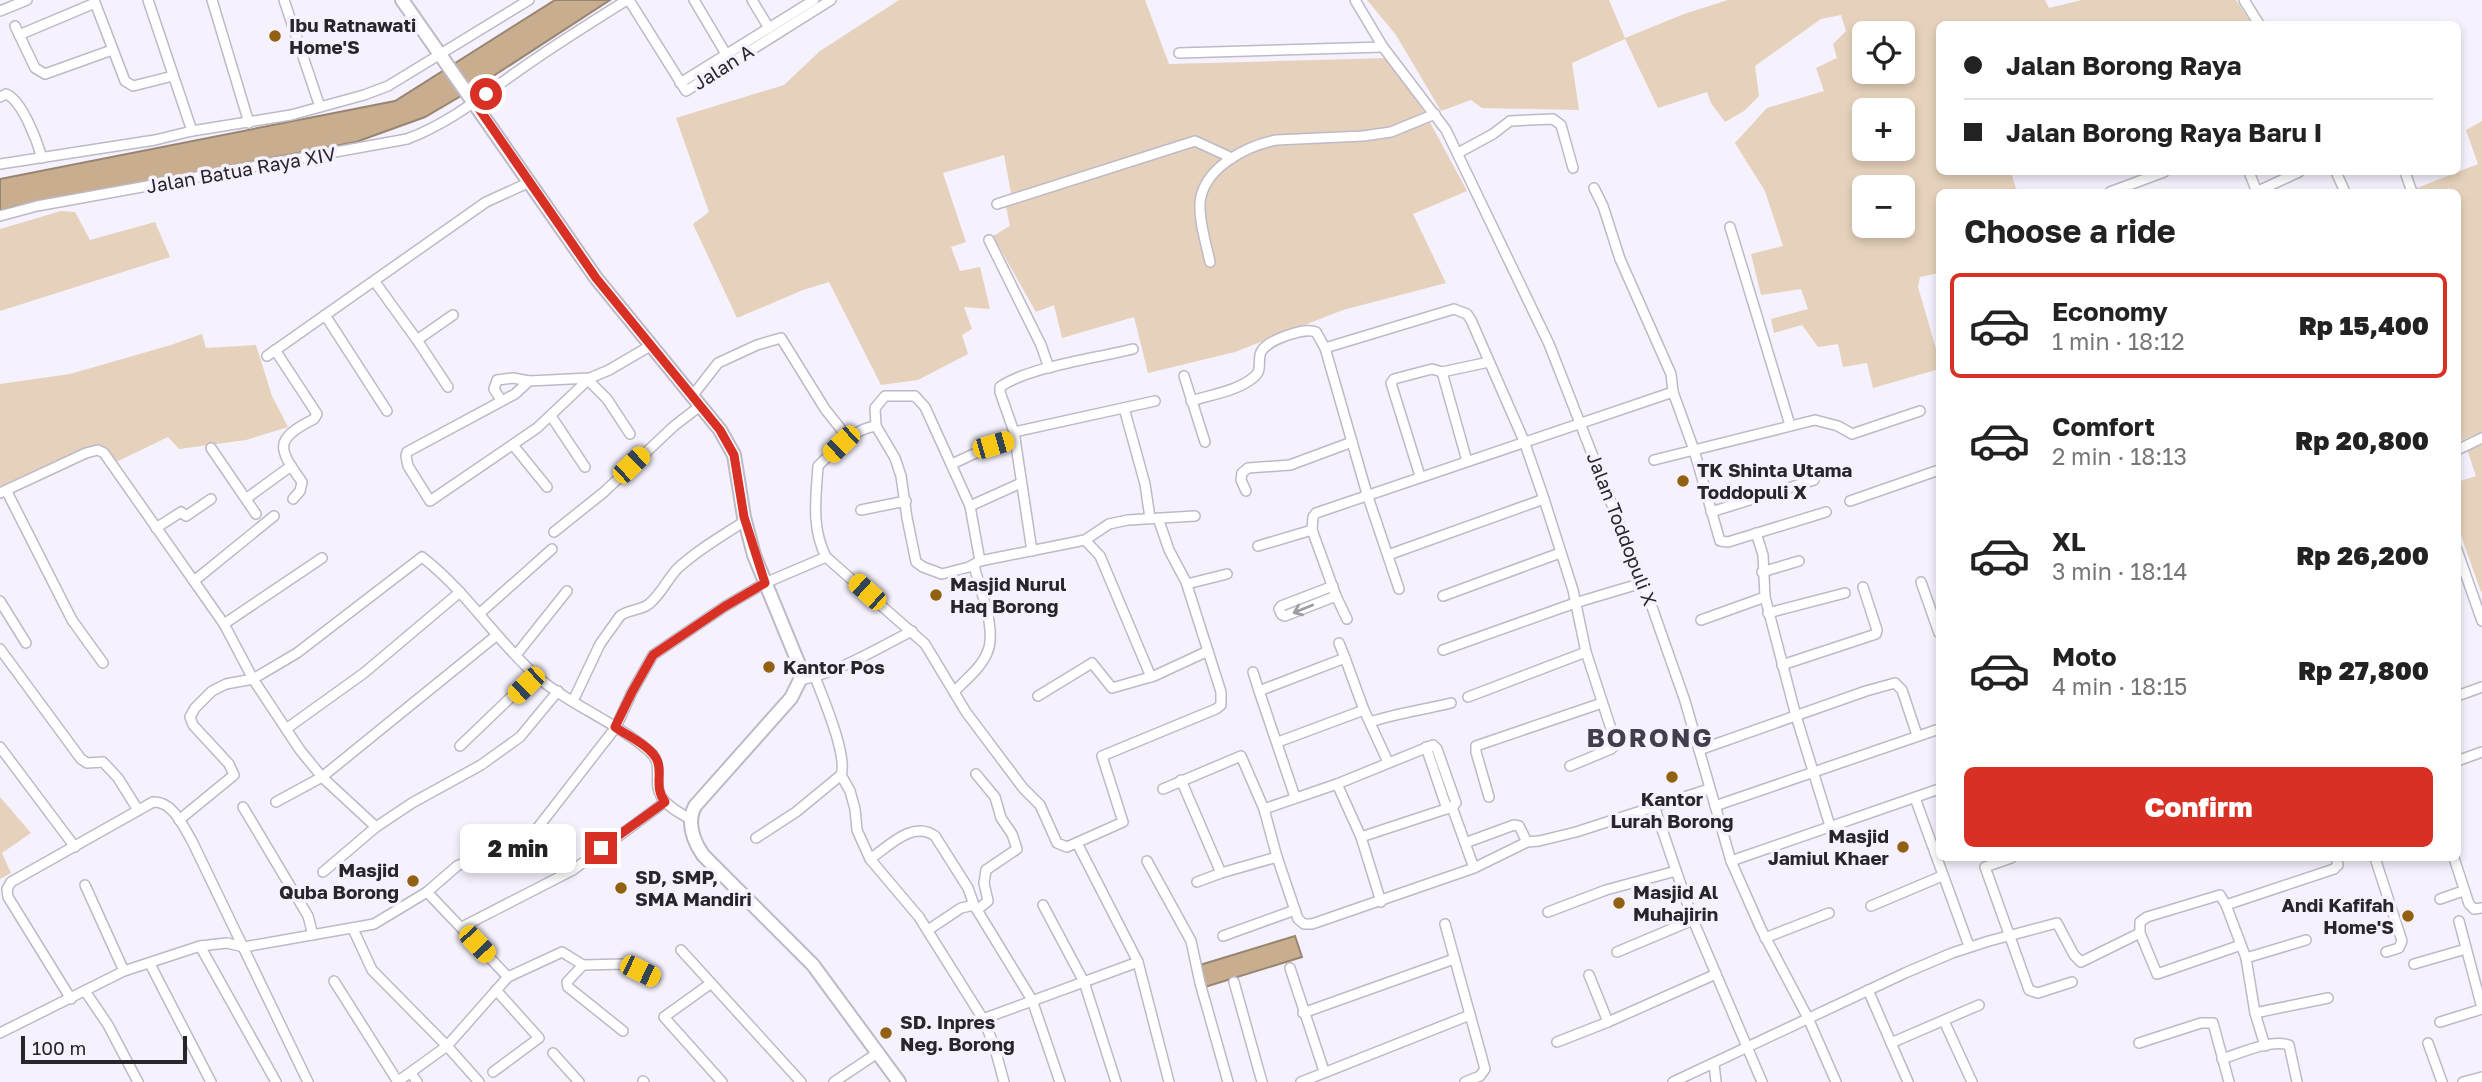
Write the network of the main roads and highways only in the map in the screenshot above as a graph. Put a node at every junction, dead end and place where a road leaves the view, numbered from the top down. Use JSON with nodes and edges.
{"nodes":[{"id":1,"x":402,"y":0,"type":"edge"},
{"id":2,"x":899,"y":1082,"type":"edge"}],
"edges":[{"from":1,"to":2,"type":"main road"}]}
